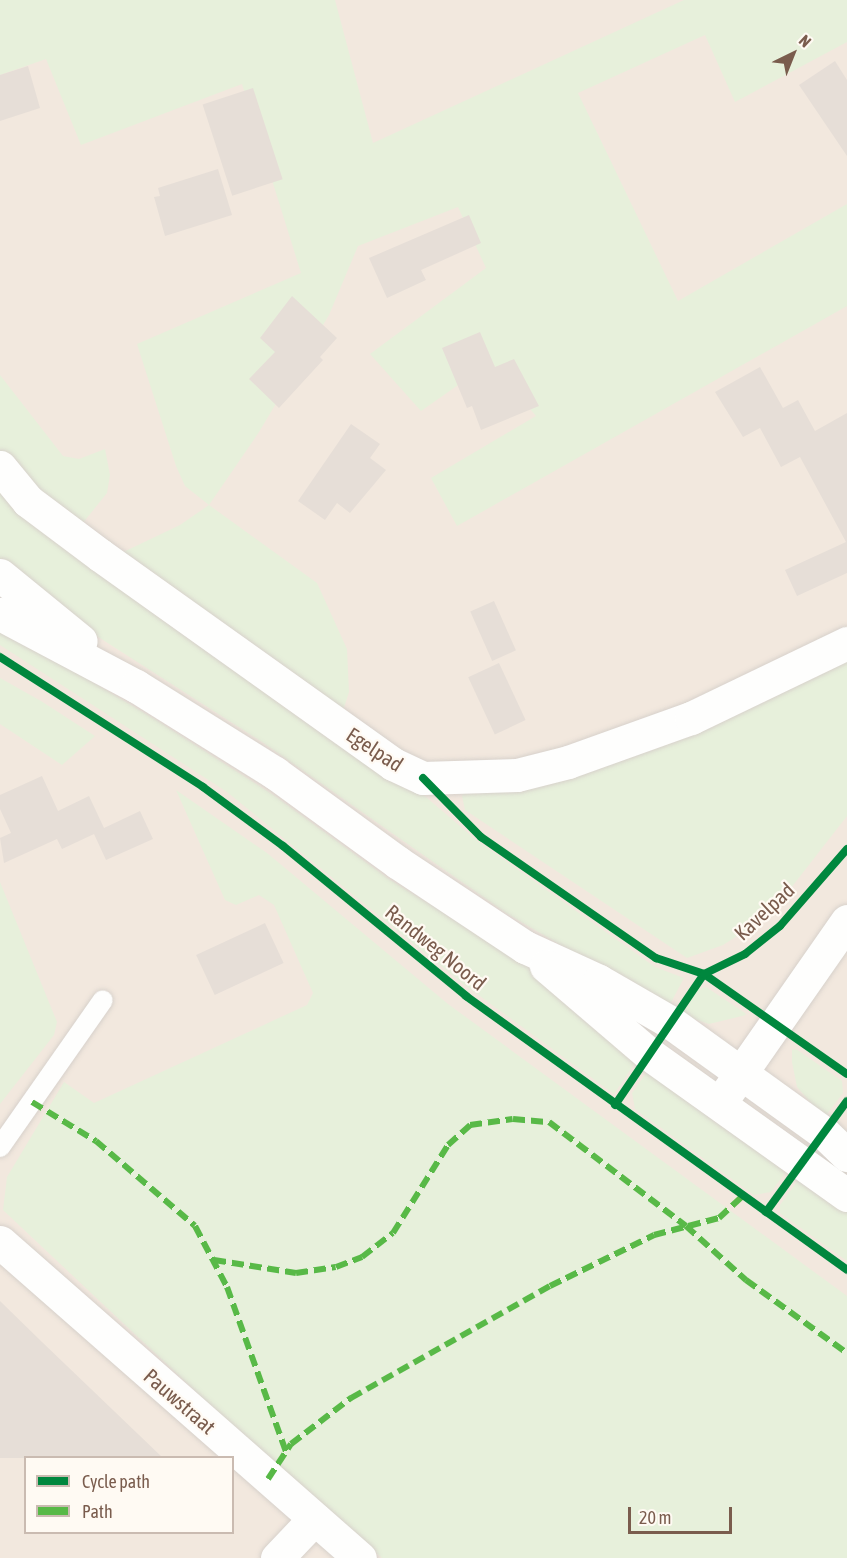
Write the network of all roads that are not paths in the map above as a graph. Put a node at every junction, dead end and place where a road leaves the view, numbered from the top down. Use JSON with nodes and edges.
{"nodes":[{"id":1,"x":0,"y":467,"type":"edge"},
{"id":2,"x":0,"y":575,"type":"edge"},
{"id":3,"x":0,"y":615,"type":"edge"},
{"id":4,"x":847,"y":643,"type":"edge"},
{"id":5,"x":136,"y":686,"type":"junction"},
{"id":6,"x":847,"y":921,"type":"edge"},
{"id":7,"x":525,"y":946,"type":"junction"},
{"id":8,"x":103,"y":1000,"type":"dead end"},
{"id":9,"x":742,"y":1072,"type":"junction"},
{"id":10,"x":719,"y":1104,"type":"junction"},
{"id":11,"x":0,"y":1147,"type":"edge"},
{"id":12,"x":847,"y":1155,"type":"edge"},
{"id":13,"x":847,"y":1196,"type":"edge"},
{"id":14,"x":0,"y":1242,"type":"edge"},
{"id":15,"x":314,"y":1519,"type":"junction"},
{"id":16,"x":277,"y":1558,"type":"edge"},
{"id":17,"x":360,"y":1558,"type":"edge"}],
"edges":[{"from":1,"to":4,"type":"street","name":"Egelpad"},
{"from":2,"to":5,"type":"street","name":"Randweg Noord"},
{"from":3,"to":5,"type":"street","name":"Randweg Noord"},
{"from":5,"to":7,"type":"street","name":"Randweg Noord"},
{"from":6,"to":9,"type":"street"},
{"from":7,"to":9,"type":"street","name":"Randweg Noord"},
{"from":7,"to":10,"type":"street","name":"Randweg Noord"},
{"from":8,"to":11,"type":"lane"},
{"from":9,"to":10,"type":"street"},
{"from":9,"to":12,"type":"street","name":"Randweg Noord"},
{"from":10,"to":13,"type":"street","name":"Randweg Noord"},
{"from":14,"to":15,"type":"street","name":"Pauwstraat"},
{"from":15,"to":16,"type":"street"},
{"from":15,"to":17,"type":"street","name":"Pauwstraat"}]}
